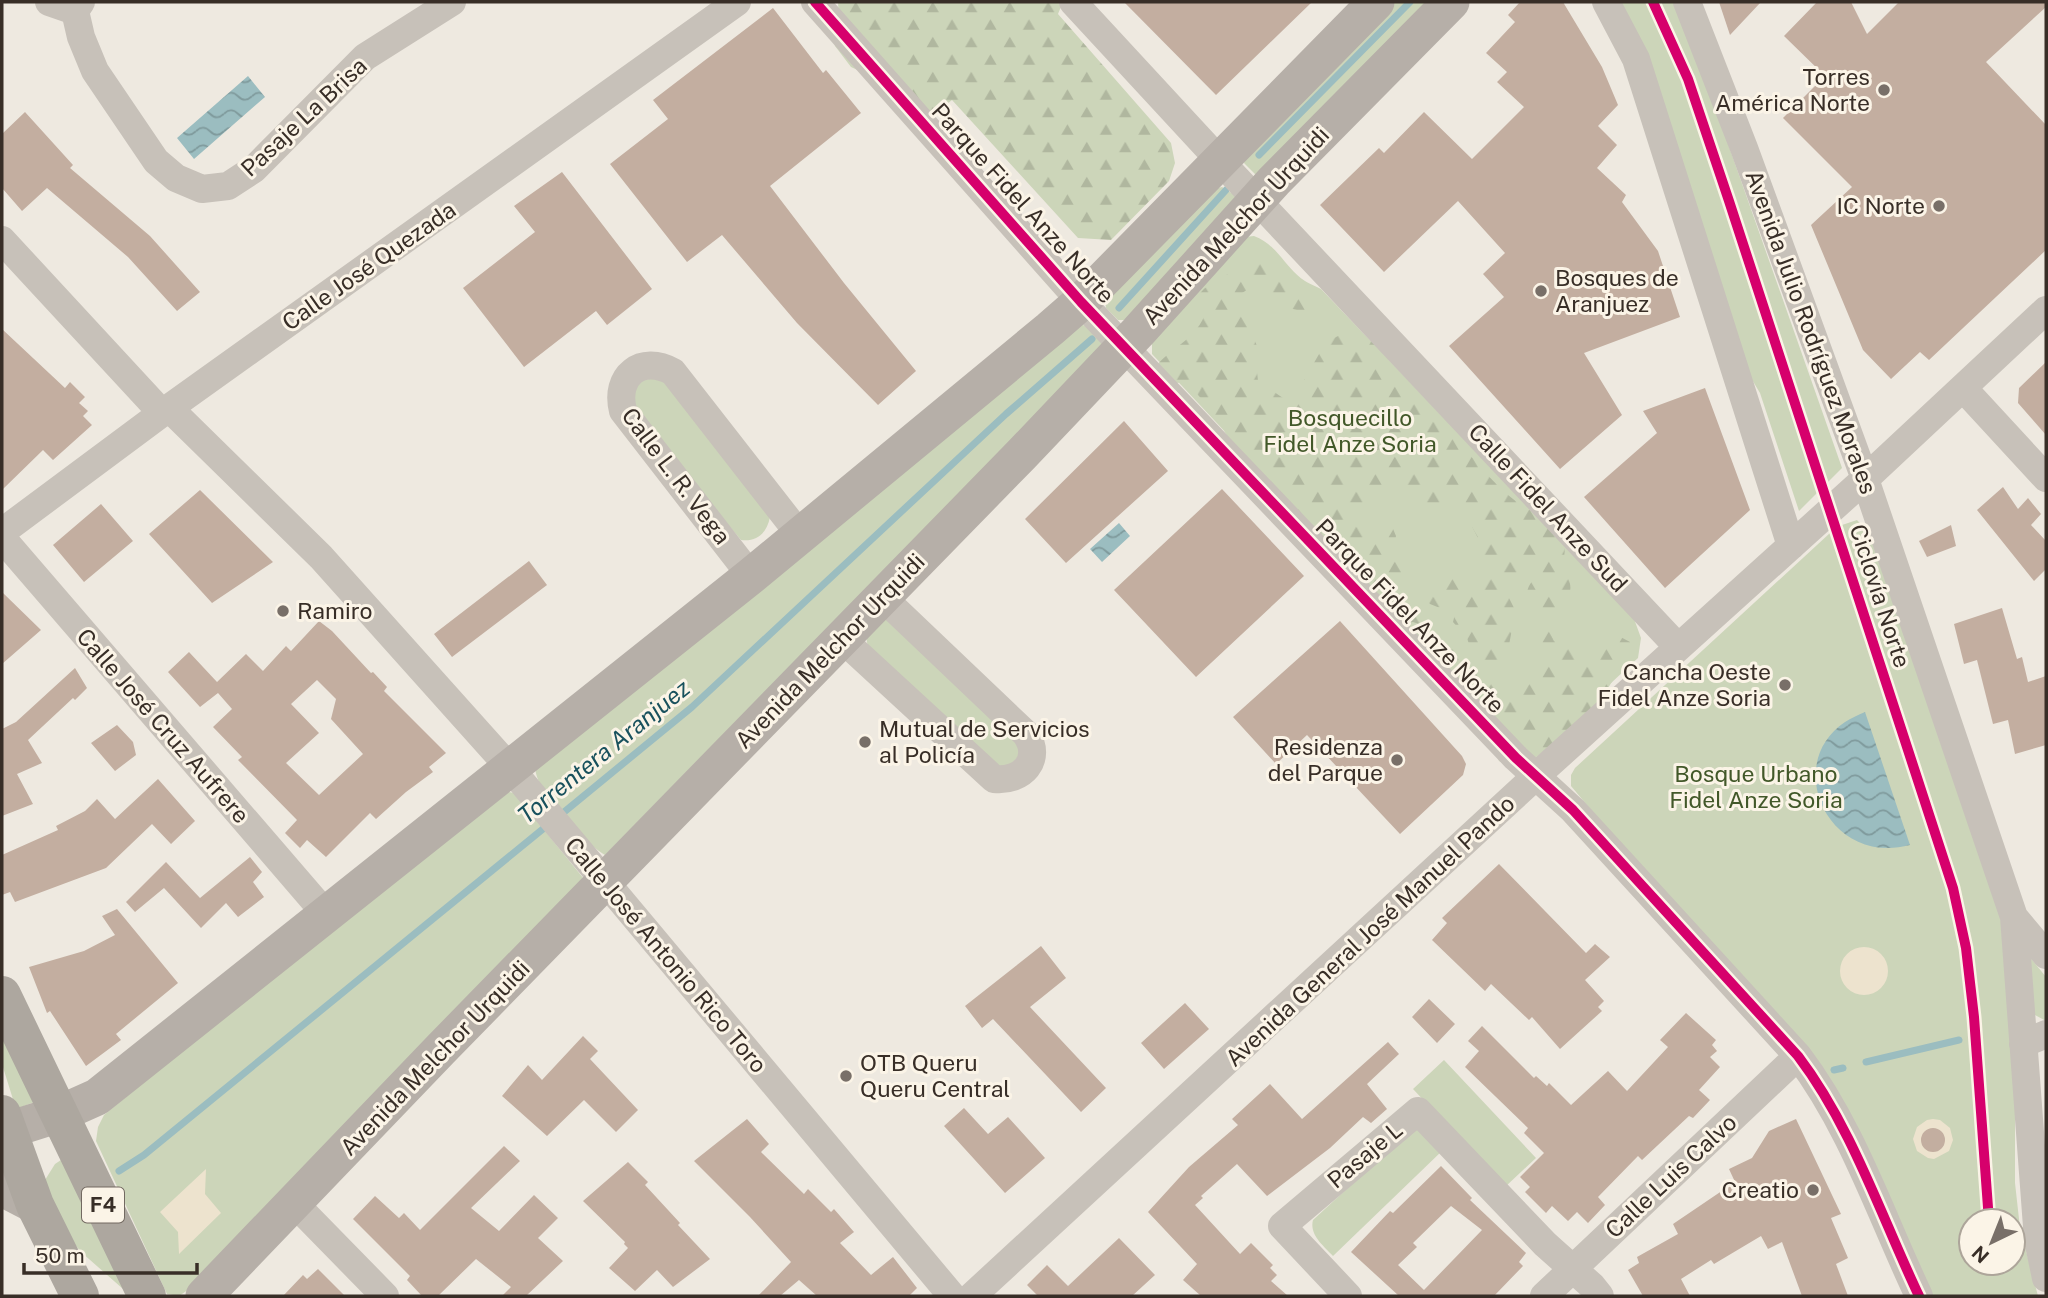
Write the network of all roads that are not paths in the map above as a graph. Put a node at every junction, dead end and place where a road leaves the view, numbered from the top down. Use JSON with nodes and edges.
{"nodes":[{"id":1,"x":452,"y":2,"type":"edge"},
{"id":2,"x":737,"y":2,"type":"edge"},
{"id":3,"x":815,"y":2,"type":"edge"},
{"id":4,"x":1073,"y":2,"type":"edge"},
{"id":5,"x":1376,"y":2,"type":"edge"},
{"id":6,"x":1451,"y":2,"type":"edge"},
{"id":7,"x":1606,"y":2,"type":"edge"},
{"id":8,"x":1687,"y":2,"type":"edge"},
{"id":9,"x":68,"y":5,"type":"edge"},
{"id":10,"x":1220,"y":161,"type":"junction"},
{"id":11,"x":1257,"y":200,"type":"junction"},
{"id":12,"x":2,"y":240,"type":"edge"},
{"id":13,"x":1081,"y":302,"type":"junction"},
{"id":14,"x":2046,"y":310,"type":"edge"},
{"id":15,"x":1124,"y":347,"type":"junction"},
{"id":16,"x":1963,"y":388,"type":"junction"},
{"id":17,"x":165,"y":411,"type":"junction"},
{"id":18,"x":2046,"y":478,"type":"edge"},
{"id":19,"x":1865,"y":480,"type":"junction"},
{"id":20,"x":2,"y":532,"type":"edge"},
{"id":21,"x":800,"y":535,"type":"junction"},
{"id":22,"x":2,"y":538,"type":"edge"},
{"id":23,"x":1791,"y":546,"type":"junction"},
{"id":24,"x":751,"y":576,"type":"junction"},
{"id":25,"x":882,"y":597,"type":"junction"},
{"id":26,"x":842,"y":639,"type":"junction"},
{"id":27,"x":1678,"y":647,"type":"junction"},
{"id":28,"x":510,"y":768,"type":"junction"},
{"id":29,"x":1536,"y":776,"type":"junction"},
{"id":30,"x":605,"y":882,"type":"junction"},
{"id":31,"x":325,"y":913,"type":"junction"},
{"id":32,"x":2014,"y":917,"type":"junction"},
{"id":33,"x":2046,"y":955,"type":"edge"},
{"id":34,"x":2,"y":995,"type":"edge"},
{"id":35,"x":2035,"y":1039,"type":"edge"},
{"id":36,"x":1798,"y":1056,"type":"junction"},
{"id":37,"x":59,"y":1114,"type":"junction"},
{"id":38,"x":4,"y":1125,"type":"edge"},
{"id":39,"x":13,"y":1202,"type":"edge"},
{"id":40,"x":295,"y":1203,"type":"junction"},
{"id":41,"x":1572,"y":1269,"type":"junction"},
{"id":42,"x":2046,"y":1278,"type":"edge"},
{"id":43,"x":80,"y":1296,"type":"edge"},
{"id":44,"x":147,"y":1296,"type":"edge"},
{"id":45,"x":204,"y":1296,"type":"edge"},
{"id":46,"x":386,"y":1296,"type":"edge"},
{"id":47,"x":952,"y":1296,"type":"edge"},
{"id":48,"x":972,"y":1296,"type":"edge"},
{"id":49,"x":1348,"y":1296,"type":"edge"},
{"id":50,"x":1544,"y":1296,"type":"edge"},
{"id":51,"x":1600,"y":1296,"type":"edge"},
{"id":52,"x":1919,"y":1296,"type":"edge"}],
"edges":[{"from":1,"to":9,"type":"street","name":"Pasaje La Brisa"},
{"from":2,"to":17,"type":"street","name":"Calle José Quezada"},
{"from":3,"to":13,"type":"street","name":"Parque Fidel Anze Norte"},
{"from":4,"to":10,"type":"street","name":"Calle Fidel Anze Sud"},
{"from":5,"to":10,"type":"main road"},
{"from":6,"to":11,"type":"main road","name":"Avenida Melchor Urquidi"},
{"from":7,"to":23,"type":"street"},
{"from":8,"to":19,"type":"street","name":"Avenida Julio Rodríguez Morales"},
{"from":10,"to":11,"type":"street","name":"Calle Fidel Anze Sud"},
{"from":10,"to":13,"type":"main road"},
{"from":11,"to":15,"type":"main road","name":"Avenida Melchor Urquidi"},
{"from":11,"to":27,"type":"street","name":"Calle Fidel Anze Sud"},
{"from":12,"to":17,"type":"street","name":"Calle José Antonio Rico Toro"},
{"from":13,"to":15,"type":"street","name":"Parque Fidel Anze Norte"},
{"from":13,"to":21,"type":"main road"},
{"from":14,"to":16,"type":"street","name":"Avenida General José Manuel Pando"},
{"from":15,"to":25,"type":"main road","name":"Avenida Melchor Urquidi"},
{"from":15,"to":29,"type":"street","name":"Parque Fidel Anze Norte"},
{"from":16,"to":18,"type":"street"},
{"from":16,"to":19,"type":"street","name":"Avenida General José Manuel Pando"},
{"from":17,"to":20,"type":"street","name":"Calle José Quezada"},
{"from":17,"to":28,"type":"street","name":"Calle José Antonio Rico Toro"},
{"from":19,"to":23,"type":"street","name":"Avenida General José Manuel Pando"},
{"from":19,"to":32,"type":"street","name":"Avenida Julio Rodríguez Morales"},
{"from":21,"to":24,"type":"main road"},
{"from":21,"to":24,"type":"street","name":"Calle L. R. Vega"},
{"from":22,"to":31,"type":"street","name":"Calle José Cruz Aufrere"},
{"from":23,"to":27,"type":"street","name":"Avenida General José Manuel Pando"},
{"from":24,"to":28,"type":"main road"},
{"from":25,"to":26,"type":"main road","name":"Avenida Melchor Urquidi"},
{"from":25,"to":26,"type":"street"},
{"from":26,"to":30,"type":"main road","name":"Avenida Melchor Urquidi"},
{"from":27,"to":29,"type":"street","name":"Avenida General José Manuel Pando"},
{"from":28,"to":30,"type":"street","name":"Calle José Antonio Rico Toro"},
{"from":28,"to":31,"type":"main road"},
{"from":29,"to":36,"type":"street","name":"Parque Fidel Anze Norte"},
{"from":29,"to":48,"type":"street","name":"Avenida General José Manuel Pando"},
{"from":30,"to":40,"type":"main road","name":"Avenida Melchor Urquidi"},
{"from":30,"to":47,"type":"street","name":"Calle José Antonio Rico Toro"},
{"from":31,"to":37,"type":"main road"},
{"from":32,"to":33,"type":"street"},
{"from":32,"to":35,"type":"street","name":"Avenida Julio Rodríguez Morales"},
{"from":34,"to":37,"type":"highway","number":"F4"},
{"from":35,"to":42,"type":"street","name":"Avenida Julio Rodríguez Morales"},
{"from":36,"to":41,"type":"street","name":"Calle Luis Calvo"},
{"from":36,"to":52,"type":"street","name":"Parque Fidel Anze Norte"},
{"from":37,"to":38,"type":"main road"},
{"from":37,"to":44,"type":"highway","number":"F4"},
{"from":38,"to":39,"type":"highway"},
{"from":39,"to":43,"type":"highway"},
{"from":40,"to":45,"type":"main road","name":"Avenida Melchor Urquidi"},
{"from":40,"to":46,"type":"street"},
{"from":41,"to":49,"type":"street","name":"Pasaje L"},
{"from":41,"to":50,"type":"street","name":"Calle Luis Calvo"},
{"from":41,"to":51,"type":"street"}]}
